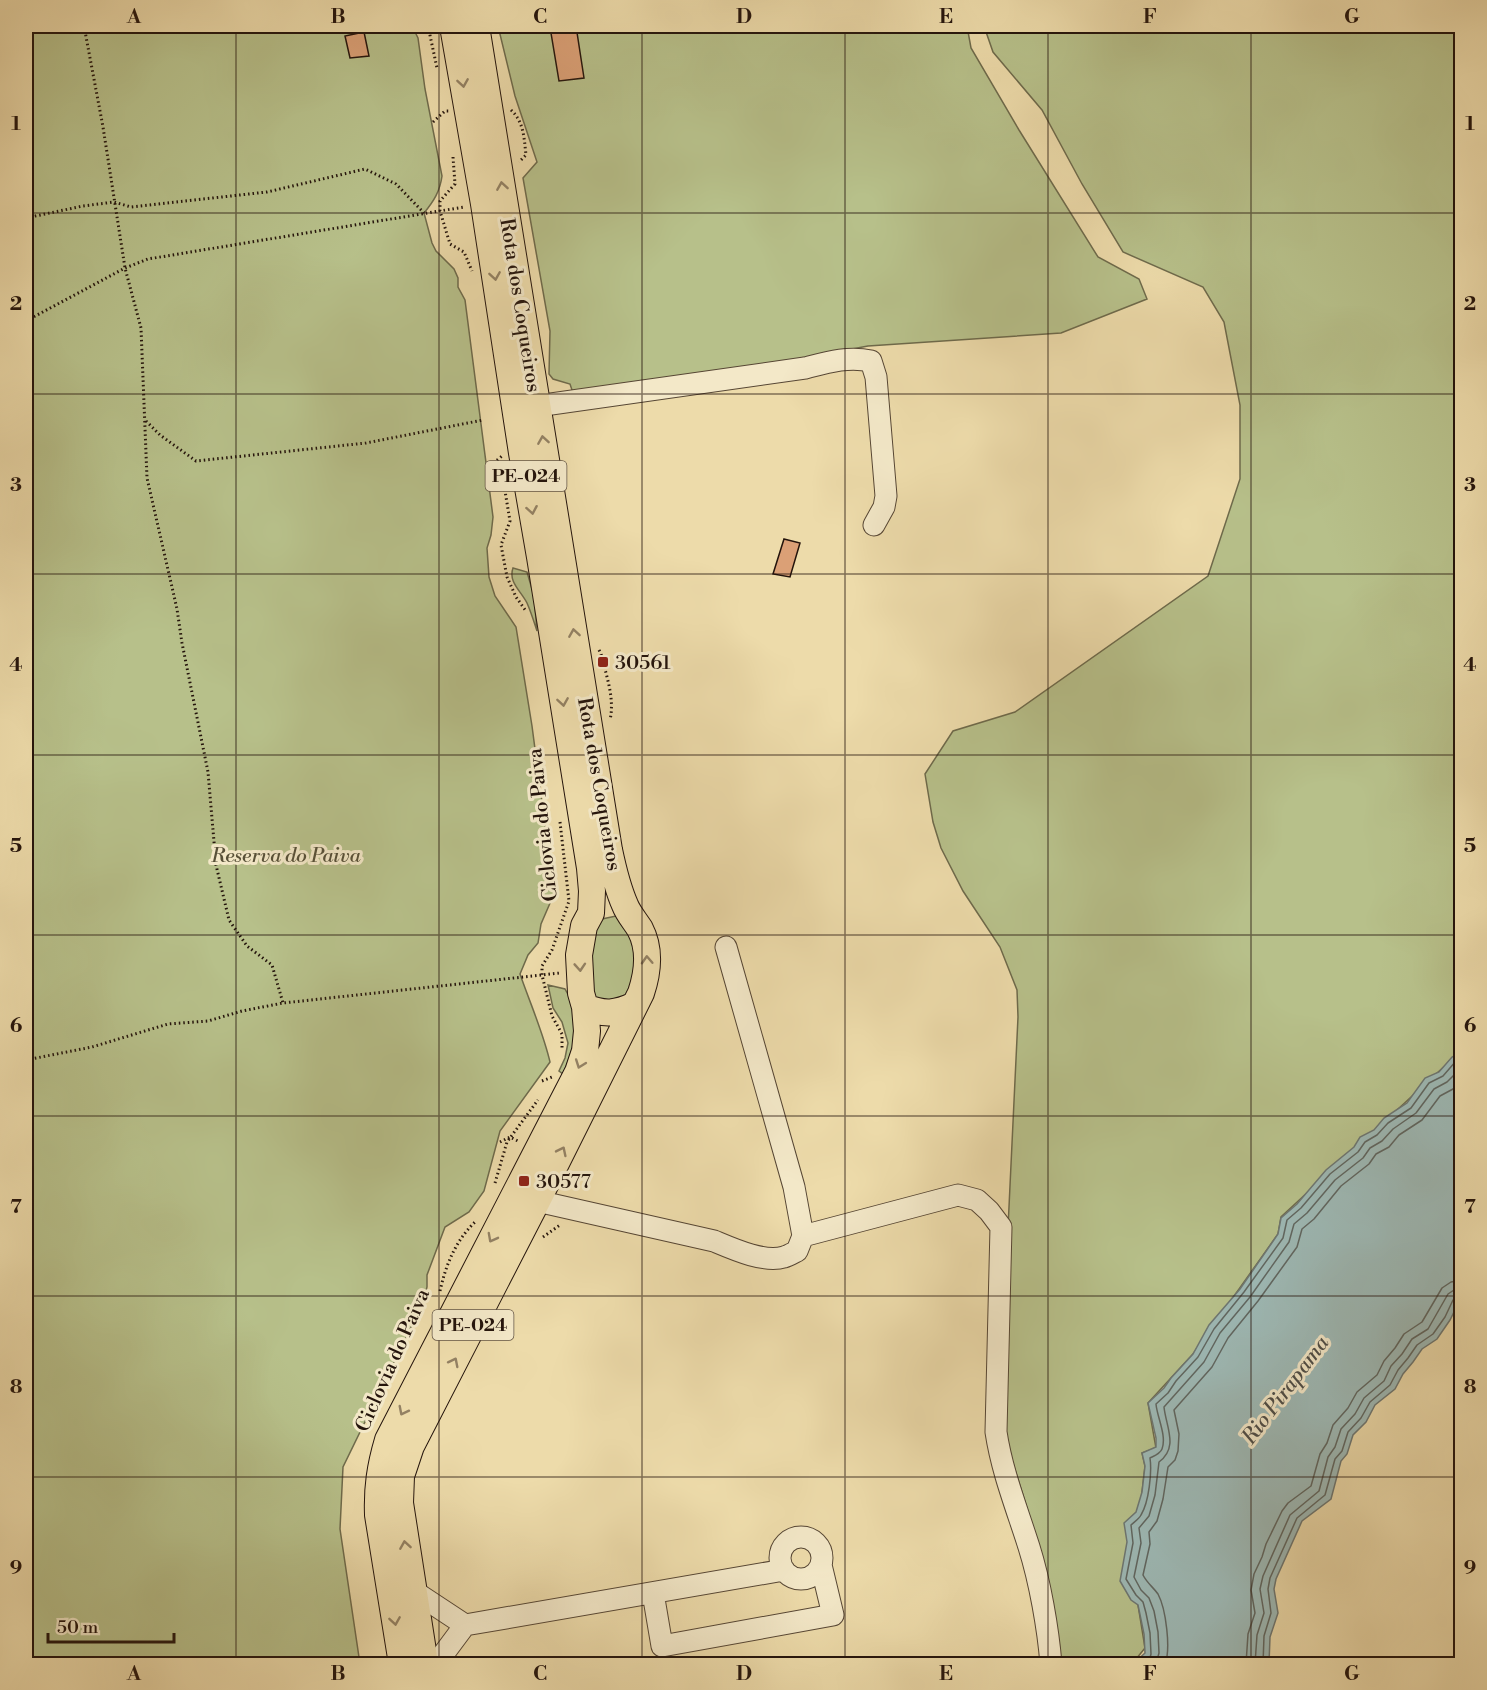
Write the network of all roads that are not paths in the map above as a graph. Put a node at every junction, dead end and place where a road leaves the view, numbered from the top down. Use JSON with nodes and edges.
{"nodes":[{"id":1,"x":453,"y":26,"type":"edge"},
{"id":2,"x":476,"y":26,"type":"edge"},
{"id":3,"x":537,"y":406,"type":"junction"},
{"id":4,"x":874,"y":525,"type":"dead end"},
{"id":5,"x":632,"y":915,"type":"junction"},
{"id":6,"x":584,"y":926,"type":"junction"},
{"id":7,"x":726,"y":947,"type":"dead end"},
{"id":8,"x":635,"y":1005,"type":"junction"},
{"id":9,"x":585,"y":1007,"type":"junction"},
{"id":10,"x":537,"y":1201,"type":"junction"},
{"id":11,"x":803,"y":1236,"type":"junction"},
{"id":12,"x":821,"y":1565,"type":"junction"},
{"id":13,"x":784,"y":1570,"type":"junction"},
{"id":14,"x":412,"y":1590,"type":"junction"},
{"id":15,"x":653,"y":1593,"type":"junction"},
{"id":16,"x":465,"y":1624,"type":"junction"},
{"id":17,"x":402,"y":1665,"type":"edge"},
{"id":18,"x":425,"y":1665,"type":"edge"},
{"id":19,"x":436,"y":1665,"type":"edge"},
{"id":20,"x":1051,"y":1665,"type":"edge"}],
"edges":[{"from":1,"to":6,"type":"main road","name":"Rota dos Coqueiros","number":"PE-024","one_way":true},
{"from":3,"to":2,"type":"main road","name":"Rota dos Coqueiros","number":"PE-024","one_way":true},
{"from":3,"to":4,"type":"street"},
{"from":5,"to":3,"type":"main road","name":"Rota dos Coqueiros","number":"PE-024","one_way":true},
{"from":5,"to":6,"type":"main road"},
{"from":8,"to":5,"type":"main road","name":"Rota dos Coqueiros","number":"PE-024","one_way":true},
{"from":6,"to":9,"type":"main road","name":"Rota dos Coqueiros","number":"PE-024","one_way":true},
{"from":7,"to":11,"type":"street"},
{"from":8,"to":9,"type":"main road"},
{"from":10,"to":8,"type":"main road","name":"Rota dos Coqueiros","number":"PE-024","one_way":true},
{"from":9,"to":17,"type":"main road","name":"Rota dos Coqueiros","number":"PE-024","one_way":true},
{"from":10,"to":11,"type":"street"},
{"from":14,"to":10,"type":"main road","name":"Rota dos Coqueiros","number":"PE-024","one_way":true},
{"from":11,"to":20,"type":"street"},
{"from":12,"to":13,"type":"street"},
{"from":12,"to":13,"type":"street"},
{"from":12,"to":15,"type":"street"},
{"from":13,"to":15,"type":"street"},
{"from":14,"to":16,"type":"street"},
{"from":14,"to":18,"type":"main road","name":"Rota dos Coqueiros","number":"PE-024"},
{"from":15,"to":16,"type":"street"},
{"from":16,"to":19,"type":"street"}]}
